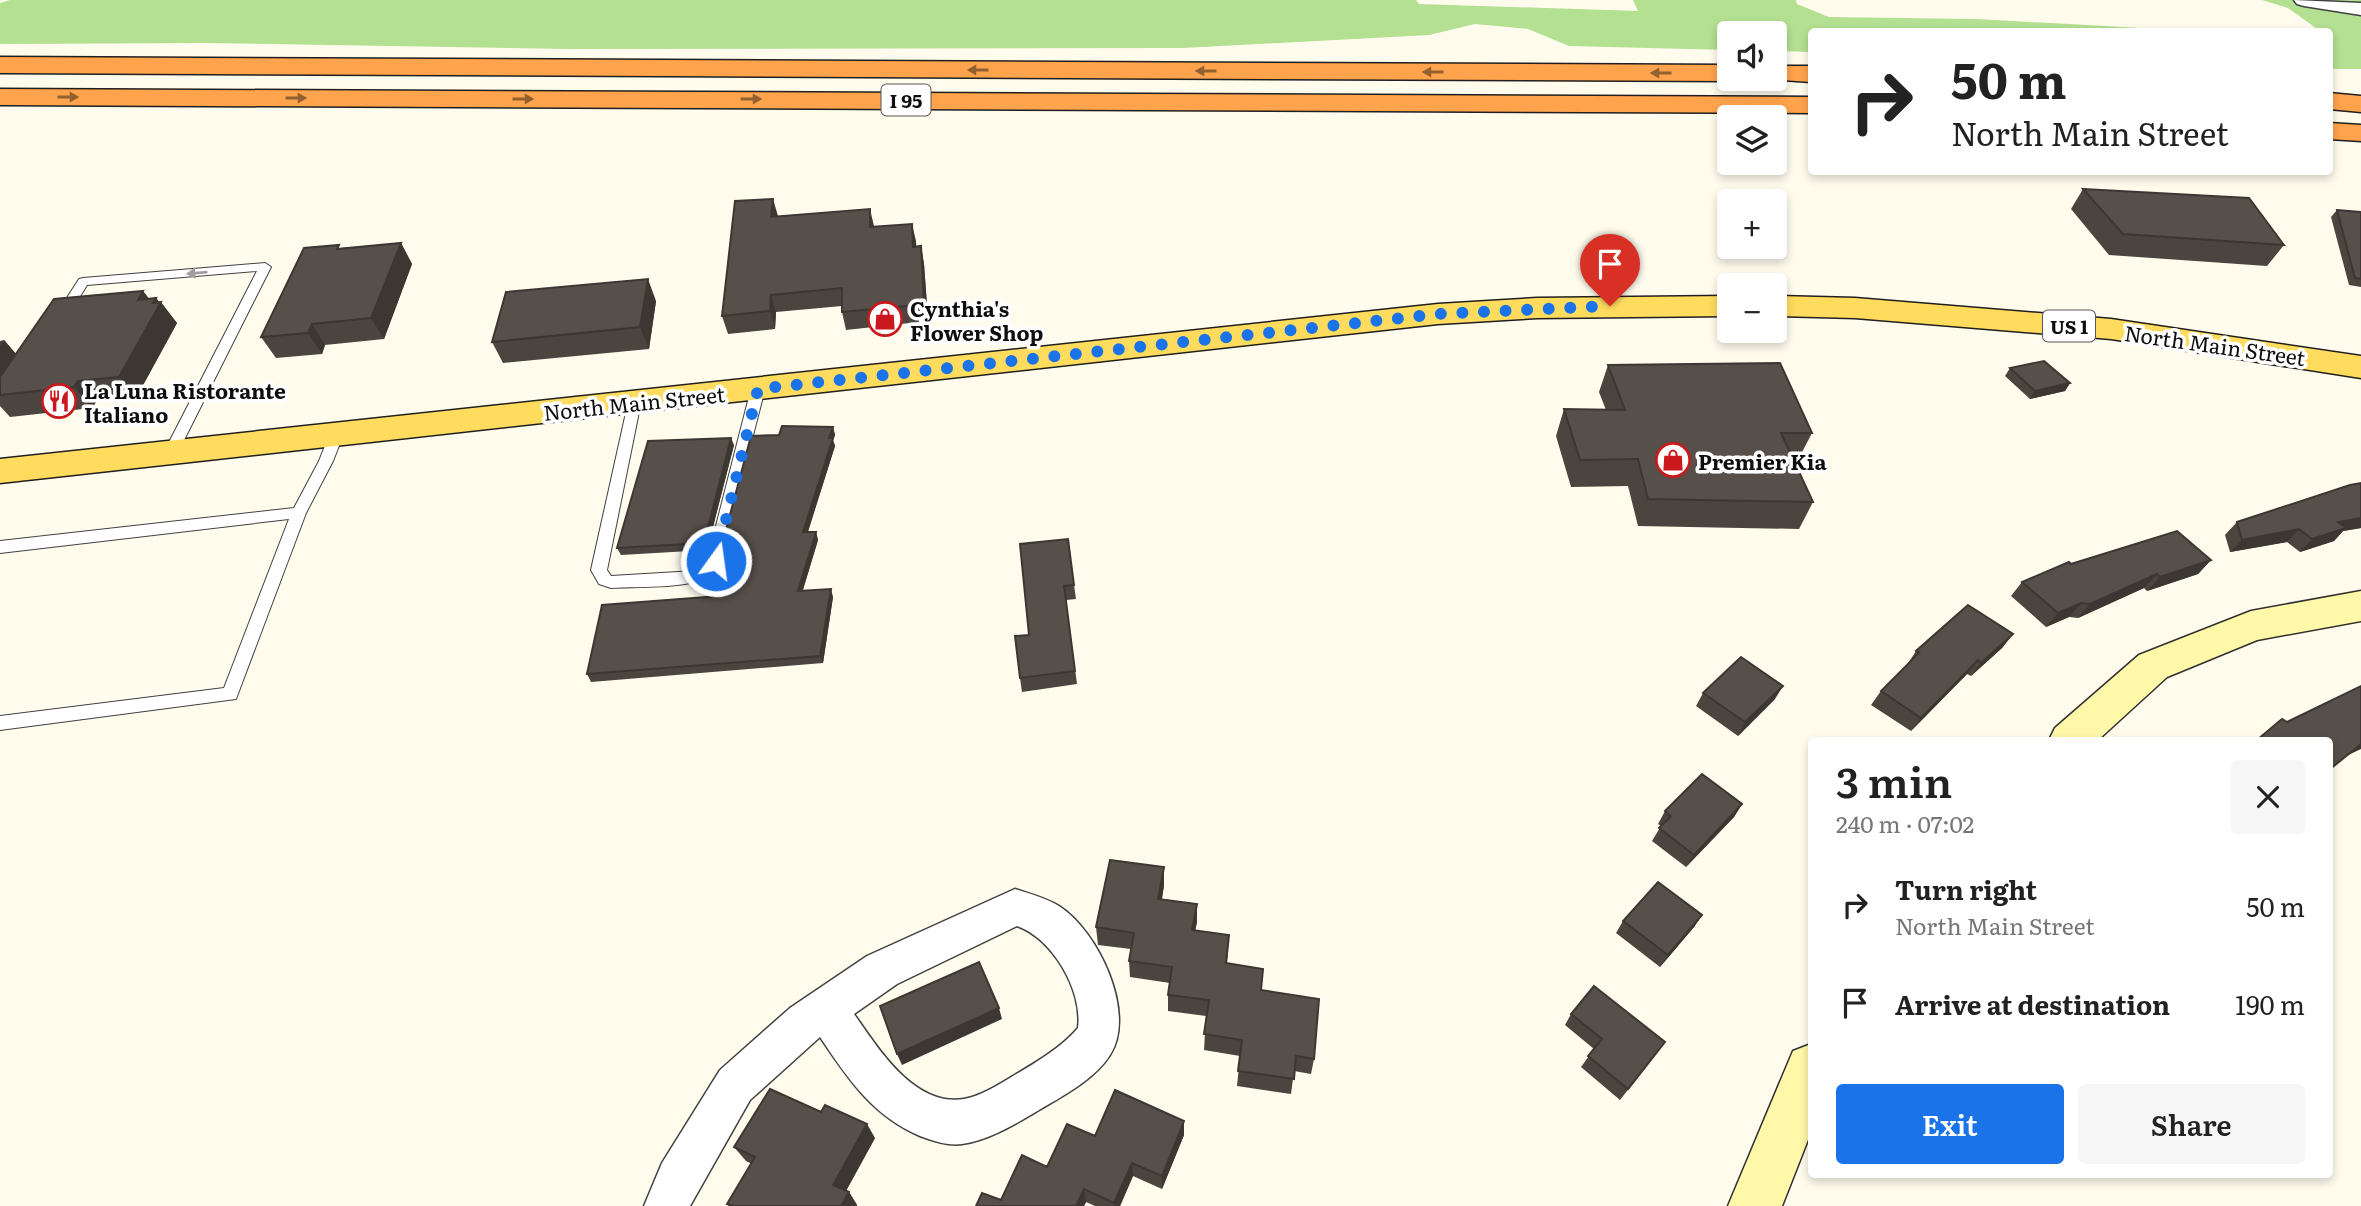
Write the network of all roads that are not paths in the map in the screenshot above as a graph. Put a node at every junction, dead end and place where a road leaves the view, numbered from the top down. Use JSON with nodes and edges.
{"nodes":[{"id":1,"x":2304,"y":0,"type":"edge"},
{"id":2,"x":2361,"y":9,"type":"edge"},
{"id":3,"x":0,"y":65,"type":"edge"},
{"id":4,"x":1717,"y":73,"type":"edge"},
{"id":5,"x":1787,"y":74,"type":"edge"},
{"id":6,"x":1808,"y":74,"type":"edge"},
{"id":7,"x":0,"y":97,"type":"edge"},
{"id":8,"x":2333,"y":101,"type":"edge"},
{"id":9,"x":2361,"y":104,"type":"edge"},
{"id":10,"x":1808,"y":105,"type":"edge"},
{"id":11,"x":2333,"y":131,"type":"edge"},
{"id":12,"x":2361,"y":133,"type":"edge"},
{"id":13,"x":1717,"y":306,"type":"edge"},
{"id":14,"x":1787,"y":306,"type":"edge"},
{"id":15,"x":52,"y":330,"type":"edge"},
{"id":16,"x":2361,"y":367,"type":"edge"},
{"id":17,"x":758,"y":389,"type":"junction"},
{"id":18,"x":634,"y":402,"type":"junction"},
{"id":19,"x":337,"y":432,"type":"junction"},
{"id":20,"x":171,"y":452,"type":"junction"},
{"id":21,"x":0,"y":471,"type":"edge"},
{"id":22,"x":299,"y":513,"type":"junction"},
{"id":23,"x":0,"y":547,"type":"edge"},
{"id":24,"x":2361,"y":606,"type":"edge"},
{"id":25,"x":0,"y":723,"type":"edge"},
{"id":26,"x":2073,"y":737,"type":"edge"},
{"id":27,"x":825,"y":1008,"type":"junction"},
{"id":28,"x":1808,"y":1076,"type":"edge"},
{"id":29,"x":667,"y":1206,"type":"edge"},
{"id":30,"x":1755,"y":1206,"type":"edge"}],
"edges":[{"from":1,"to":2,"type":"street"},
{"from":4,"to":3,"type":"highway","number":"I 95","one_way":true},
{"from":5,"to":6,"type":"highway"},
{"from":7,"to":10,"type":"highway","number":"I 95","one_way":true},
{"from":8,"to":9,"type":"highway"},
{"from":11,"to":12,"type":"highway"},
{"from":13,"to":17,"type":"main road","name":"North Main Street"},
{"from":14,"to":16,"type":"main road","name":"North Main Street","number":"US 1"},
{"from":20,"to":15,"type":"lane","one_way":true},
{"from":17,"to":18,"type":"main road","name":"North Main Street"},
{"from":17,"to":18,"type":"lane"},
{"from":18,"to":19,"type":"main road","name":"North Main Street"},
{"from":19,"to":20,"type":"main road","name":"North Main Street"},
{"from":19,"to":22,"type":"lane"},
{"from":20,"to":21,"type":"main road","name":"North Main Street"},
{"from":22,"to":23,"type":"lane"},
{"from":22,"to":25,"type":"lane"},
{"from":24,"to":26,"type":"street"},
{"from":27,"to":27,"type":"street"},
{"from":27,"to":29,"type":"street"},
{"from":28,"to":30,"type":"street"}]}
